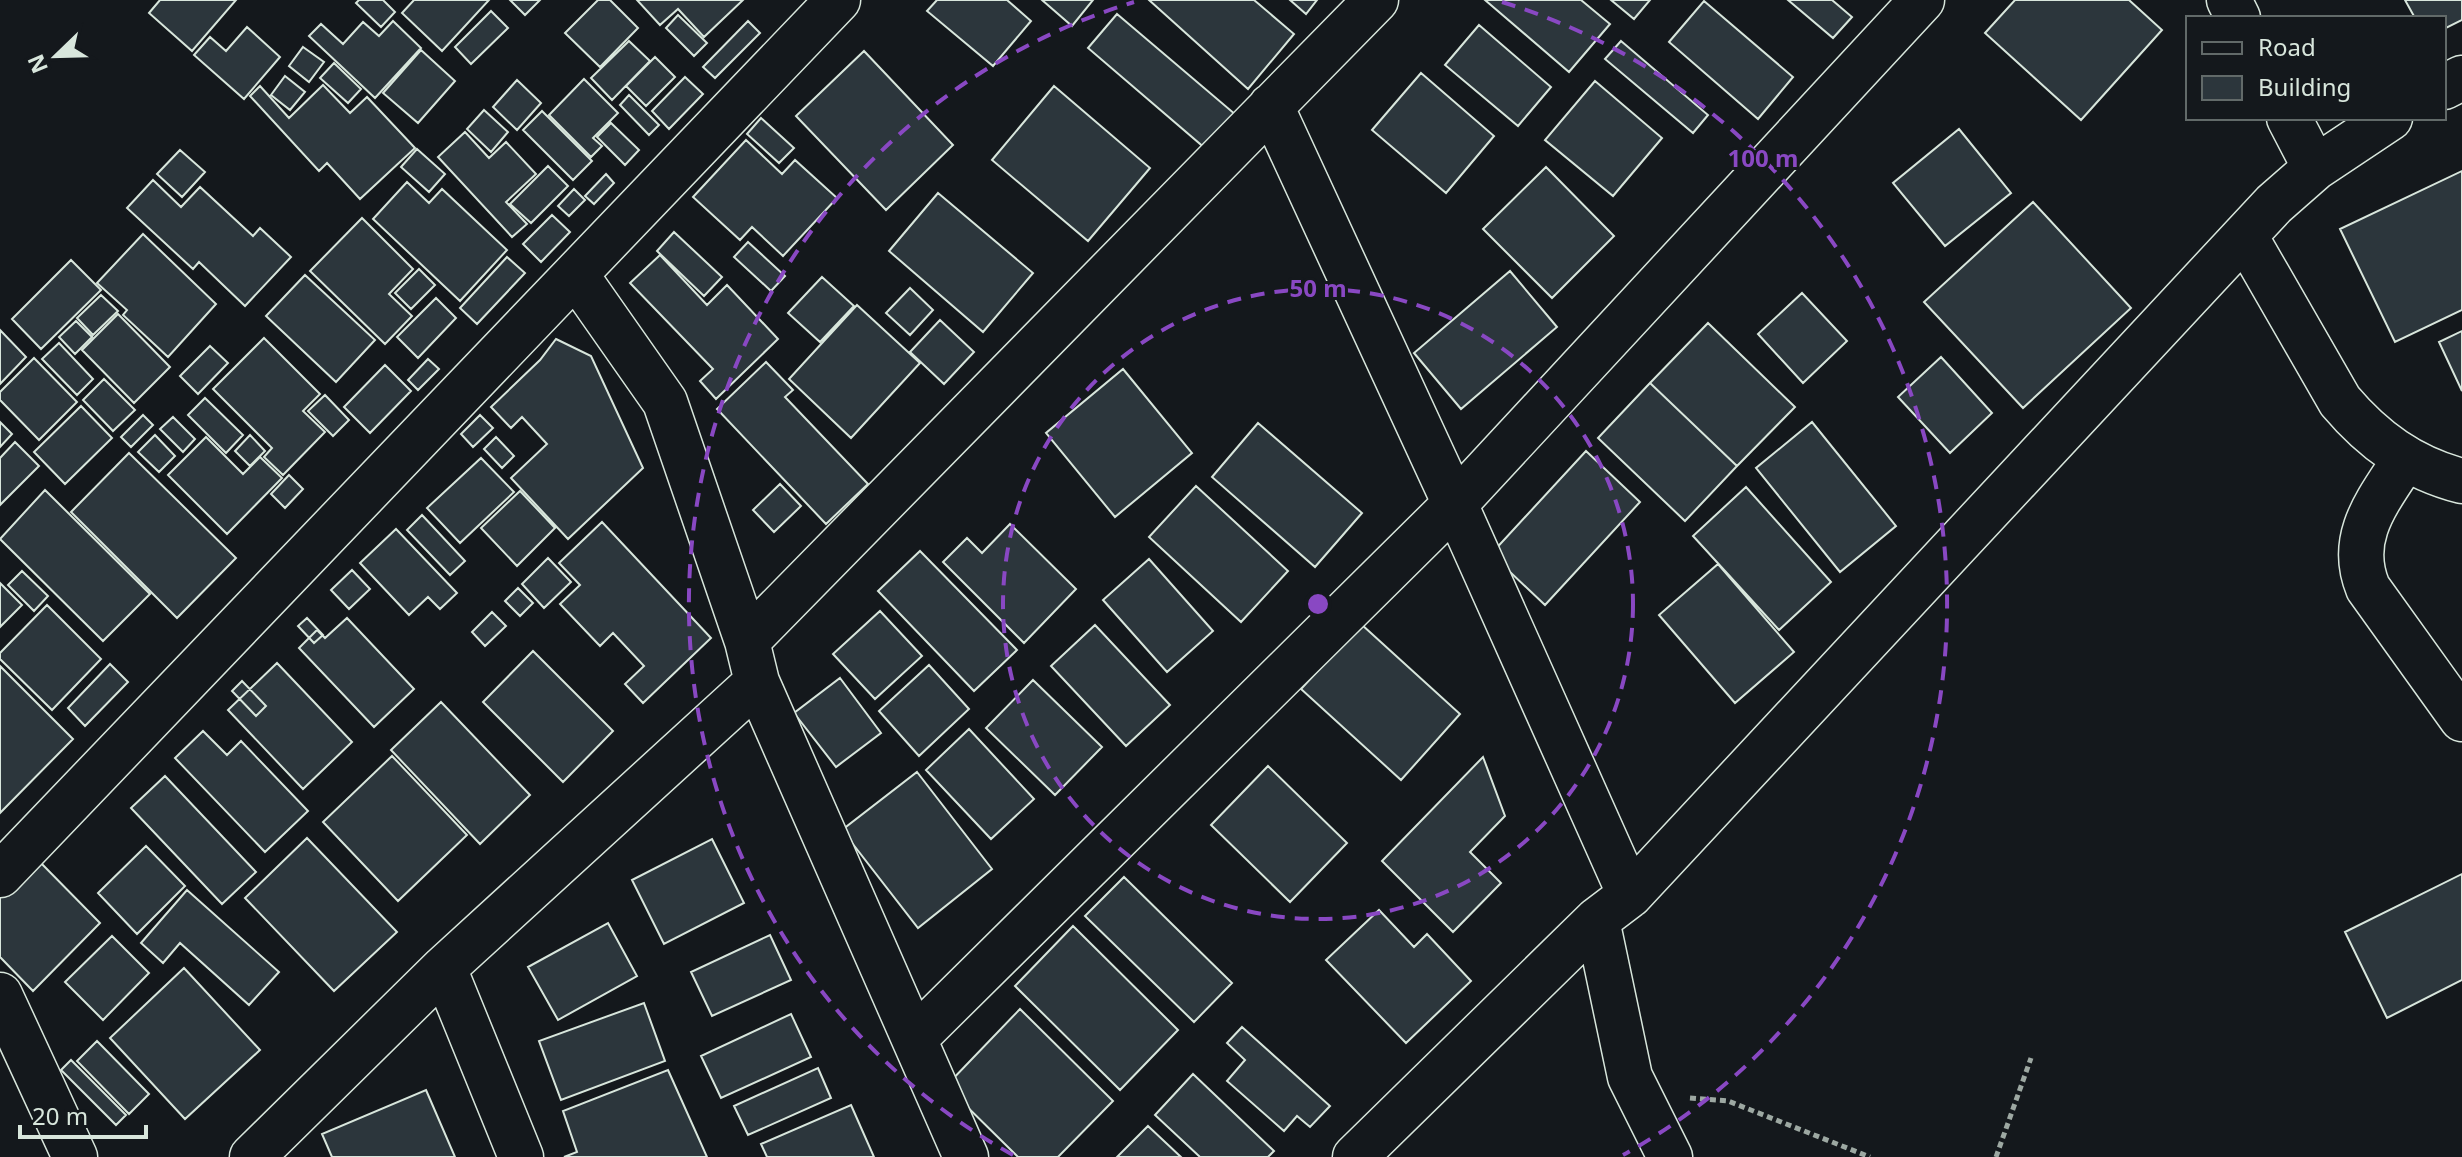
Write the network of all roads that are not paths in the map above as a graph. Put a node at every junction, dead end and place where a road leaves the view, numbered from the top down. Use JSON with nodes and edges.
{"nodes":[{"id":1,"x":1376,"y":0,"type":"edge"},
{"id":2,"x":1922,"y":0,"type":"edge"},
{"id":3,"x":831,"y":2,"type":"edge"},
{"id":4,"x":1271,"y":106,"type":"junction"},
{"id":5,"x":2290,"y":120,"type":"edge"},
{"id":6,"x":2387,"y":120,"type":"edge"},
{"id":7,"x":2315,"y":168,"type":"junction"},
{"id":8,"x":2245,"y":236,"type":"junction"},
{"id":9,"x":576,"y":275,"type":"junction"},
{"id":10,"x":2405,"y":459,"type":"junction"},
{"id":11,"x":2462,"y":481,"type":"edge"},
{"id":12,"x":1455,"y":504,"type":"junction"},
{"id":13,"x":752,"y":661,"type":"junction"},
{"id":14,"x":2462,"y":719,"type":"edge"},
{"id":15,"x":0,"y":875,"type":"edge"},
{"id":16,"x":1614,"y":908,"type":"junction"},
{"id":17,"x":444,"y":968,"type":"junction"},
{"id":18,"x":0,"y":995,"type":"edge"},
{"id":19,"x":914,"y":1039,"type":"junction"},
{"id":20,"x":1379,"y":1148,"type":"edge"},
{"id":21,"x":75,"y":1157,"type":"edge"},
{"id":22,"x":252,"y":1157,"type":"edge"},
{"id":23,"x":521,"y":1157,"type":"edge"},
{"id":24,"x":966,"y":1157,"type":"edge"},
{"id":25,"x":1670,"y":1157,"type":"edge"}],
"edges":[{"from":1,"to":4,"type":"street"},
{"from":2,"to":12,"type":"street"},
{"from":3,"to":9,"type":"street"},
{"from":4,"to":12,"type":"street"},
{"from":4,"to":13,"type":"street"},
{"from":5,"to":7,"type":"street"},
{"from":6,"to":7,"type":"street"},
{"from":7,"to":8,"type":"street"},
{"from":8,"to":10,"type":"street"},
{"from":8,"to":16,"type":"street"},
{"from":9,"to":13,"type":"street"},
{"from":9,"to":15,"type":"street"},
{"from":10,"to":11,"type":"street"},
{"from":10,"to":14,"type":"street"},
{"from":12,"to":16,"type":"street"},
{"from":12,"to":19,"type":"street"},
{"from":13,"to":17,"type":"street"},
{"from":13,"to":19,"type":"street"},
{"from":16,"to":20,"type":"street"},
{"from":16,"to":25,"type":"street"},
{"from":17,"to":22,"type":"street"},
{"from":17,"to":23,"type":"street"},
{"from":18,"to":21,"type":"street"},
{"from":19,"to":24,"type":"street"}]}
